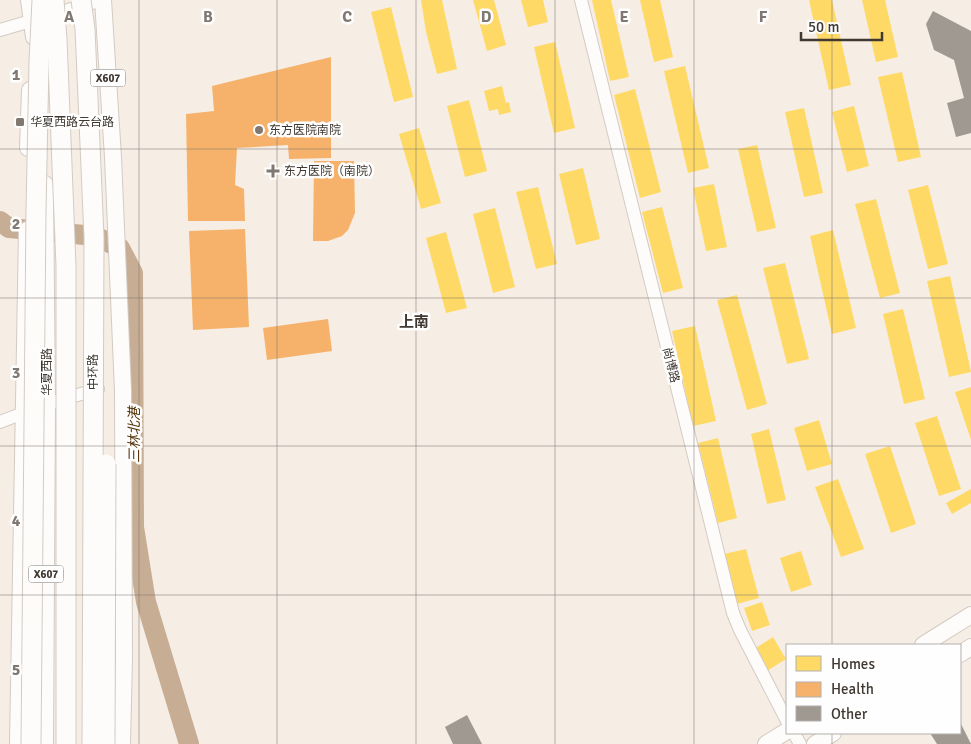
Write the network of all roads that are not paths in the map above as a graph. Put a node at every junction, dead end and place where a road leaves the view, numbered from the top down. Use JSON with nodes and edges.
{"nodes":[{"id":1,"x":30,"y":0,"type":"edge"},
{"id":2,"x":42,"y":0,"type":"edge"},
{"id":3,"x":54,"y":0,"type":"edge"},
{"id":4,"x":82,"y":0,"type":"edge"},
{"id":5,"x":102,"y":0,"type":"edge"},
{"id":6,"x":581,"y":0,"type":"edge"},
{"id":7,"x":32,"y":20,"type":"junction"},
{"id":8,"x":85,"y":28,"type":"junction"},
{"id":9,"x":0,"y":30,"type":"edge"},
{"id":10,"x":36,"y":162,"type":"junction"},
{"id":11,"x":98,"y":388,"type":"junction"},
{"id":12,"x":47,"y":404,"type":"junction"},
{"id":13,"x":24,"y":412,"type":"junction"},
{"id":14,"x":0,"y":422,"type":"edge"},
{"id":15,"x":971,"y":616,"type":"edge"},
{"id":16,"x":925,"y":644,"type":"edge"},
{"id":17,"x":786,"y":718,"type":"edge"},
{"id":18,"x":786,"y":732,"type":"edge"},
{"id":19,"x":831,"y":734,"type":"edge"},
{"id":20,"x":18,"y":744,"type":"edge"},
{"id":21,"x":31,"y":744,"type":"edge"},
{"id":22,"x":45,"y":744,"type":"edge"},
{"id":23,"x":66,"y":744,"type":"edge"},
{"id":24,"x":92,"y":744,"type":"edge"},
{"id":25,"x":96,"y":744,"type":"edge"},
{"id":26,"x":105,"y":744,"type":"edge"},
{"id":27,"x":122,"y":744,"type":"edge"},
{"id":28,"x":766,"y":744,"type":"edge"},
{"id":29,"x":815,"y":744,"type":"edge"}],
"edges":[{"from":1,"to":7,"type":"main road"},
{"from":2,"to":21,"type":"highway","bridge":true},
{"from":3,"to":23,"type":"highway","bridge":true},
{"from":4,"to":8,"type":"highway","name":"中环路","bridge":true},
{"from":5,"to":7,"type":"street"},
{"from":5,"to":11,"type":"main road"},
{"from":5,"to":27,"type":"main road","number":"X607"},
{"from":6,"to":17,"type":"street","name":"尚博路"},
{"from":7,"to":9,"type":"street"},
{"from":7,"to":10,"type":"main road"},
{"from":8,"to":24,"type":"highway","name":"中环路","bridge":true},
{"from":8,"to":26,"type":"highway","bridge":true},
{"from":10,"to":12,"type":"main road","name":"华夏西路","number":"X607"},
{"from":10,"to":13,"type":"main road"},
{"from":11,"to":12,"type":"street"},
{"from":11,"to":25,"type":"main road"},
{"from":12,"to":13,"type":"street"},
{"from":12,"to":22,"type":"main road","name":"华夏西路","number":"X607"},
{"from":13,"to":14,"type":"street"},
{"from":13,"to":20,"type":"main road"},
{"from":15,"to":16,"type":"main road"},
{"from":18,"to":28,"type":"main road"},
{"from":19,"to":29,"type":"main road"}]}
